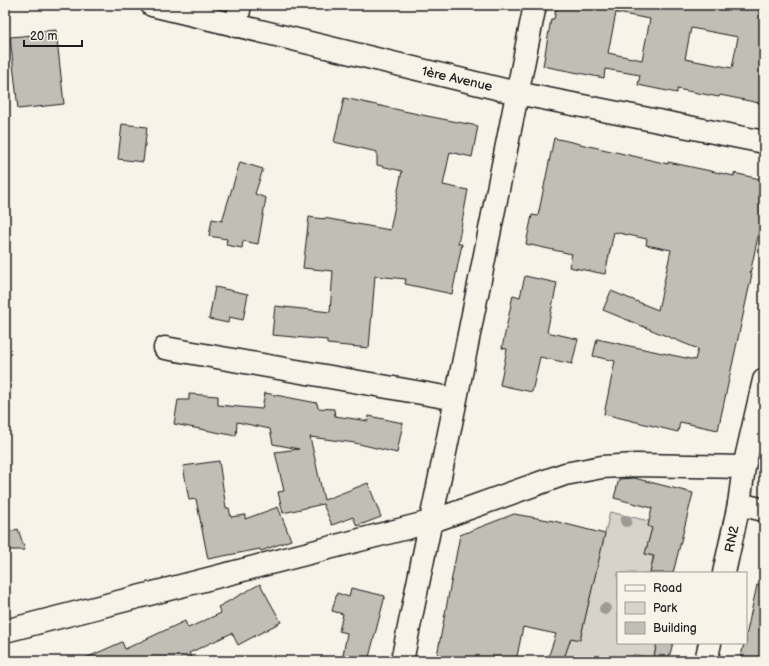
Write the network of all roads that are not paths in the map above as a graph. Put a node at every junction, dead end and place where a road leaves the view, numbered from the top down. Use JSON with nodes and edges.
{"nodes":[{"id":1,"x":152,"y":5,"type":"edge"},
{"id":2,"x":240,"y":5,"type":"edge"},
{"id":3,"x":535,"y":5,"type":"edge"},
{"id":4,"x":236,"y":26,"type":"junction"},
{"id":5,"x":517,"y":93,"type":"junction"},
{"id":6,"x":764,"y":142,"type":"edge"},
{"id":7,"x":165,"y":348,"type":"dead end"},
{"id":8,"x":764,"y":380,"type":"edge"},
{"id":9,"x":456,"y":399,"type":"junction"},
{"id":10,"x":744,"y":467,"type":"junction"},
{"id":11,"x":739,"y":504,"type":"junction"},
{"id":12,"x":764,"y":510,"type":"edge"},
{"id":13,"x":430,"y":522,"type":"junction"},
{"id":14,"x":724,"y":572,"type":"edge"},
{"id":15,"x":5,"y":631,"type":"edge"},
{"id":16,"x":710,"y":644,"type":"edge"},
{"id":17,"x":402,"y":661,"type":"edge"},
{"id":18,"x":706,"y":661,"type":"edge"}],
"edges":[{"from":1,"to":4,"type":"street","name":"1ère Avenue"},
{"from":2,"to":4,"type":"street"},
{"from":3,"to":5,"type":"street"},
{"from":4,"to":5,"type":"street","name":"1ère Avenue"},
{"from":5,"to":6,"type":"street","name":"1ère Avenue"},
{"from":5,"to":9,"type":"street"},
{"from":7,"to":9,"type":"street"},
{"from":8,"to":10,"type":"street","name":"RN2"},
{"from":9,"to":13,"type":"street"},
{"from":10,"to":11,"type":"street","name":"RN2"},
{"from":10,"to":13,"type":"street"},
{"from":11,"to":12,"type":"street"},
{"from":11,"to":14,"type":"street","name":"RN2"},
{"from":13,"to":15,"type":"street"},
{"from":13,"to":17,"type":"street"},
{"from":16,"to":18,"type":"street"}]}
